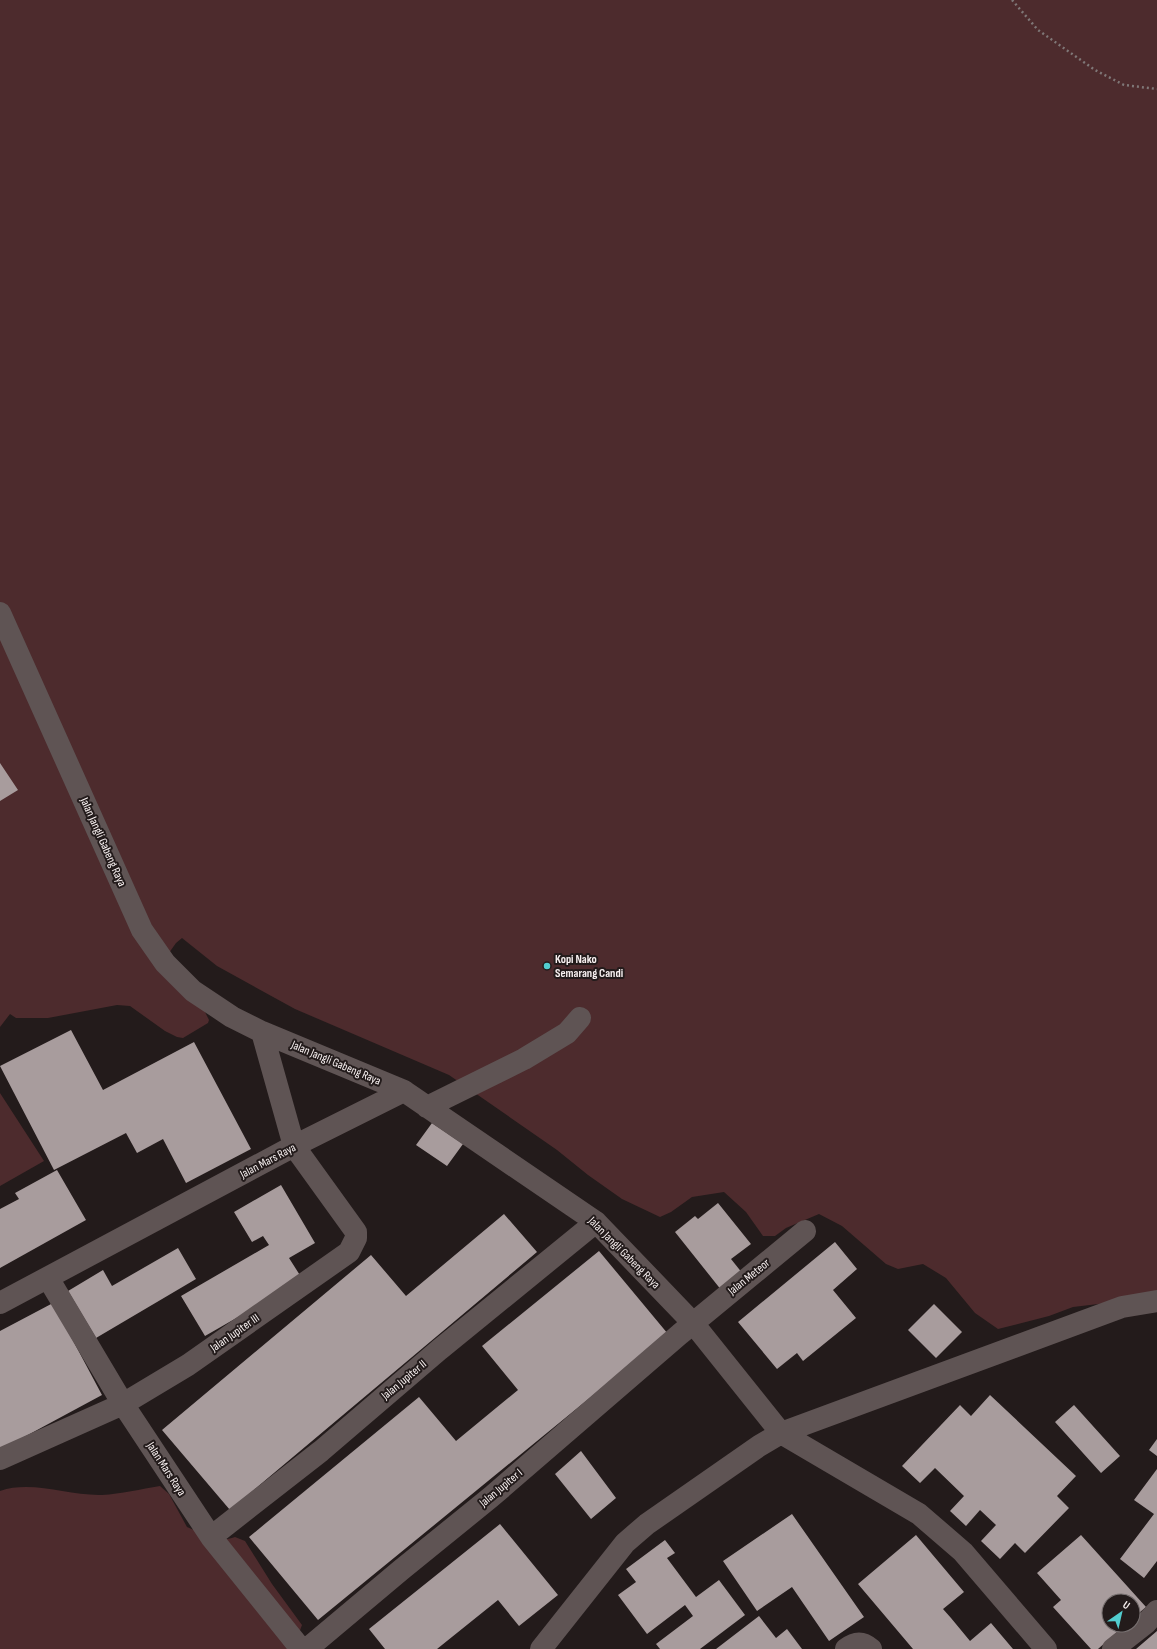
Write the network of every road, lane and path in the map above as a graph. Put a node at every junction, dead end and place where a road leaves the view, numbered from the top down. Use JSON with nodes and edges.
{"nodes":[{"id":1,"x":1012,"y":0,"type":"edge"},
{"id":2,"x":1157,"y":89,"type":"edge"},
{"id":3,"x":0,"y":613,"type":"edge"},
{"id":4,"x":580,"y":1018,"type":"dead end"},
{"id":5,"x":262,"y":1032,"type":"junction"},
{"id":6,"x":404,"y":1091,"type":"junction"},
{"id":7,"x":427,"y":1107,"type":"junction"},
{"id":8,"x":294,"y":1146,"type":"junction"},
{"id":9,"x":596,"y":1222,"type":"junction"},
{"id":10,"x":805,"y":1231,"type":"dead end"},
{"id":11,"x":48,"y":1278,"type":"junction"},
{"id":12,"x":1157,"y":1301,"type":"edge"},
{"id":13,"x":0,"y":1303,"type":"edge"},
{"id":14,"x":693,"y":1323,"type":"junction"},
{"id":15,"x":123,"y":1404,"type":"junction"},
{"id":16,"x":781,"y":1433,"type":"junction"},
{"id":17,"x":0,"y":1459,"type":"edge"},
{"id":18,"x":211,"y":1537,"type":"junction"},
{"id":19,"x":1157,"y":1611,"type":"edge"},
{"id":20,"x":301,"y":1649,"type":"edge"},
{"id":21,"x":307,"y":1649,"type":"edge"},
{"id":22,"x":540,"y":1649,"type":"edge"},
{"id":23,"x":846,"y":1649,"type":"edge"},
{"id":24,"x":871,"y":1649,"type":"edge"},
{"id":25,"x":1046,"y":1649,"type":"edge"},
{"id":26,"x":1113,"y":1649,"type":"edge"}],
"edges":[{"from":1,"to":2,"type":"path"},
{"from":3,"to":5,"type":"street","name":"Jalan Jangli Gabeng Raya"},
{"from":4,"to":7,"type":"street"},
{"from":5,"to":6,"type":"street","name":"Jalan Jangli Gabeng Raya"},
{"from":5,"to":8,"type":"street"},
{"from":6,"to":7,"type":"street","name":"Jalan Jangli Gabeng Raya"},
{"from":6,"to":8,"type":"street","name":"Jalan Mars Raya"},
{"from":7,"to":9,"type":"street","name":"Jalan Jangli Gabeng Raya"},
{"from":8,"to":11,"type":"street","name":"Jalan Mars Raya"},
{"from":8,"to":15,"type":"street","name":"Jalan Jupiter III"},
{"from":9,"to":14,"type":"street","name":"Jalan Jangli Gabeng Raya"},
{"from":9,"to":18,"type":"street","name":"Jalan Jupiter II"},
{"from":10,"to":14,"type":"street","name":"Jalan Meteor"},
{"from":11,"to":13,"type":"street","name":"Jalan Mars Raya"},
{"from":11,"to":15,"type":"street","name":"Jalan Mars Raya"},
{"from":12,"to":16,"type":"street"},
{"from":14,"to":16,"type":"street","name":"Jalan Jangli Gabeng Raya"},
{"from":14,"to":21,"type":"street","name":"Jalan Jupiter I"},
{"from":15,"to":17,"type":"street","name":"Jalan Jupiter III"},
{"from":15,"to":18,"type":"street","name":"Jalan Mars Raya"},
{"from":16,"to":22,"type":"street"},
{"from":16,"to":25,"type":"street"},
{"from":18,"to":20,"type":"street","name":"Jalan Mars Raya"},
{"from":19,"to":26,"type":"street"},
{"from":23,"to":24,"type":"street"}]}
